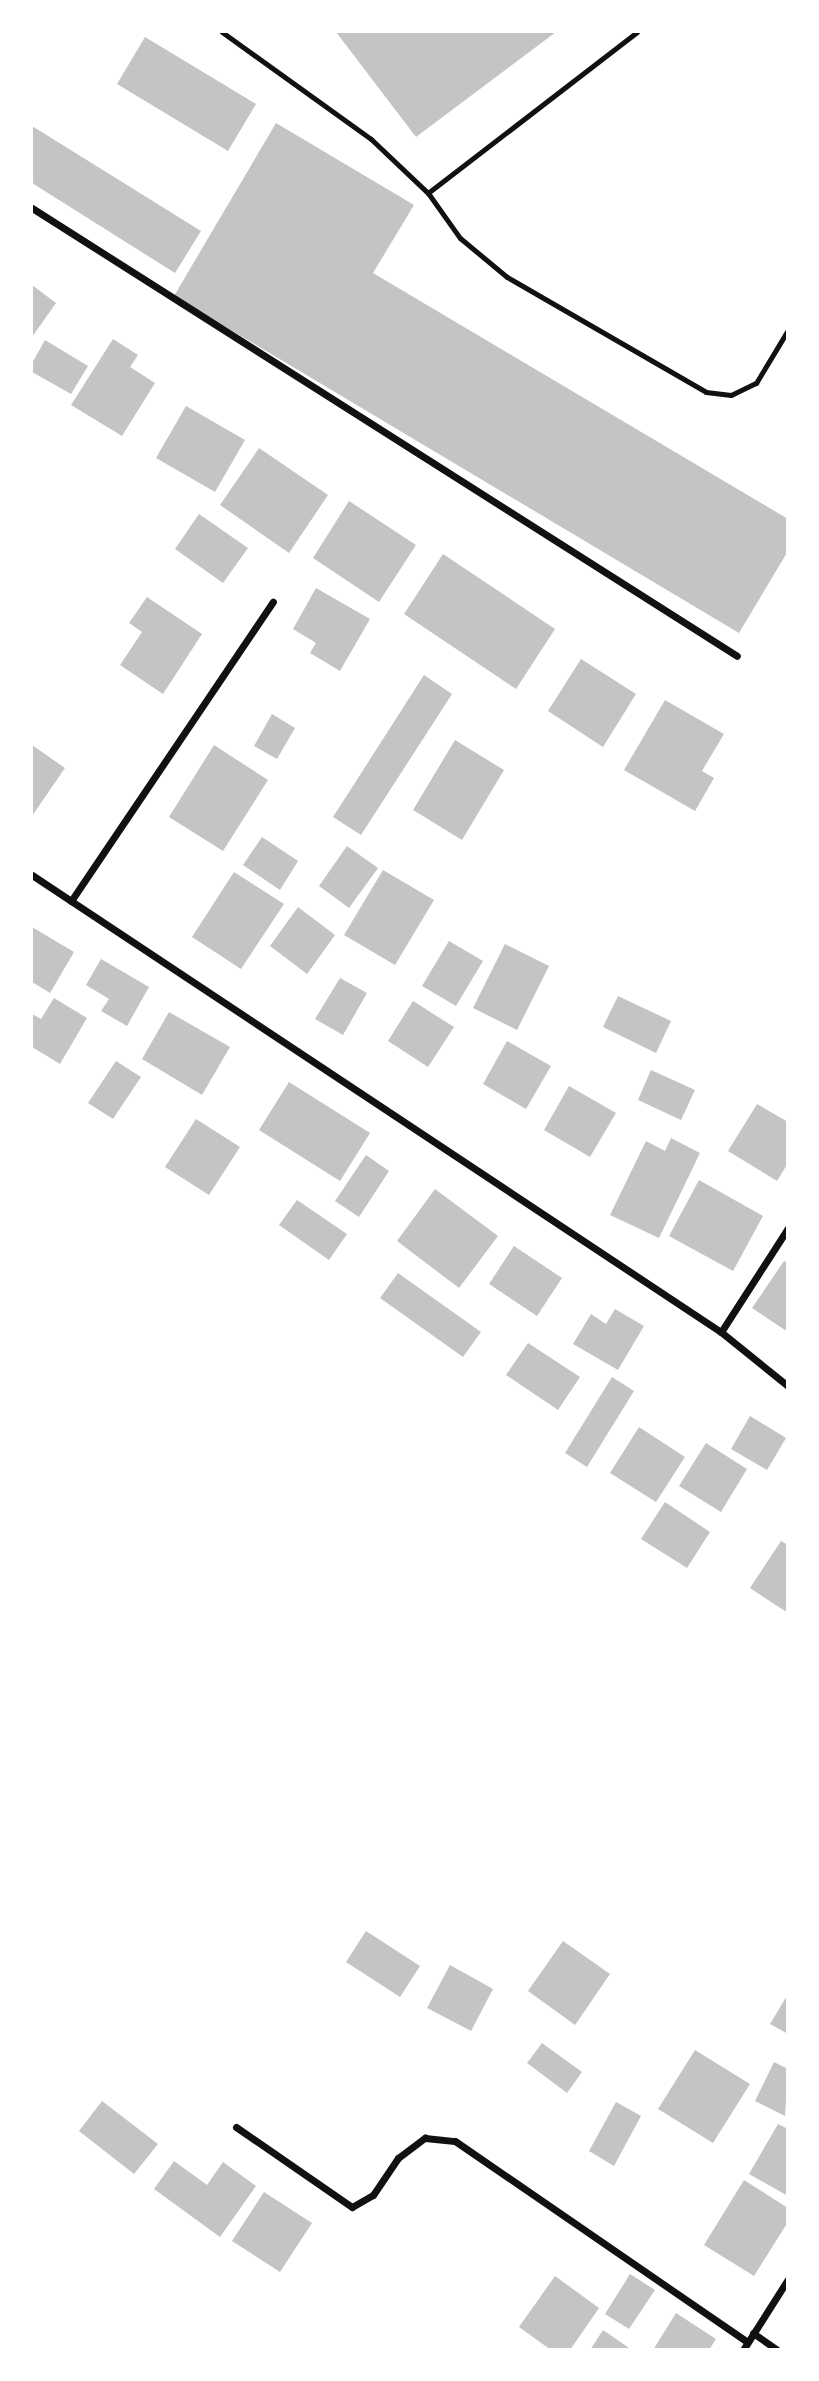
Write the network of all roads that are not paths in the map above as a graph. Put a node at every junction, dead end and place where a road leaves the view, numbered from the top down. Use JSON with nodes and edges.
{"nodes":[{"id":1,"x":222,"y":32,"type":"edge"},
{"id":2,"x":637,"y":32,"type":"edge"},
{"id":3,"x":428,"y":193,"type":"junction"},
{"id":4,"x":32,"y":208,"type":"edge"},
{"id":5,"x":788,"y":330,"type":"edge"},
{"id":6,"x":273,"y":602,"type":"dead end"},
{"id":7,"x":737,"y":656,"type":"dead end"},
{"id":8,"x":32,"y":876,"type":"edge"},
{"id":9,"x":71,"y":901,"type":"junction"},
{"id":10,"x":788,"y":1228,"type":"edge"},
{"id":11,"x":721,"y":1332,"type":"junction"},
{"id":12,"x":788,"y":1386,"type":"edge"},
{"id":13,"x":236,"y":2127,"type":"dead end"},
{"id":14,"x":788,"y":2279,"type":"edge"},
{"id":15,"x":753,"y":2333,"type":"junction"},
{"id":16,"x":745,"y":2346,"type":"edge"},
{"id":17,"x":777,"y":2350,"type":"edge"}],
"edges":[{"from":1,"to":3,"type":"lane"},
{"from":2,"to":3,"type":"lane"},
{"from":3,"to":5,"type":"lane"},
{"from":4,"to":7,"type":"street"},
{"from":6,"to":9,"type":"street"},
{"from":8,"to":9,"type":"street"},
{"from":9,"to":11,"type":"street"},
{"from":10,"to":11,"type":"street"},
{"from":11,"to":12,"type":"street"},
{"from":13,"to":16,"type":"street"},
{"from":14,"to":15,"type":"street"},
{"from":15,"to":16,"type":"street"},
{"from":15,"to":17,"type":"street"}]}
